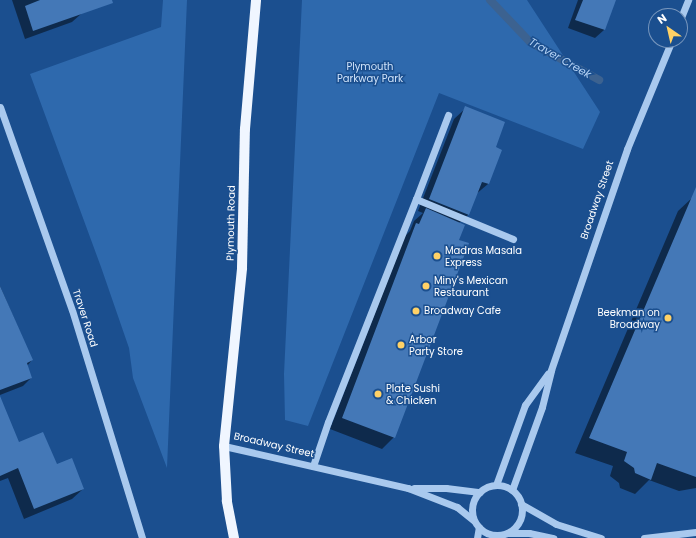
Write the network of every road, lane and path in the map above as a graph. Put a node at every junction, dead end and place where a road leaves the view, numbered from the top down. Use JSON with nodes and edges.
{"nodes":[{"id":1,"x":256,"y":0,"type":"edge"},
{"id":2,"x":669,"y":48,"type":"edge"},
{"id":3,"x":0,"y":107,"type":"edge"},
{"id":4,"x":448,"y":115,"type":"dead end"},
{"id":5,"x":416,"y":199,"type":"junction"},
{"id":6,"x":512,"y":239,"type":"dead end"},
{"id":7,"x":550,"y":370,"type":"junction"},
{"id":8,"x":224,"y":446,"type":"junction"},
{"id":9,"x":312,"y":466,"type":"junction"},
{"id":10,"x":496,"y":485,"type":"junction"},
{"id":11,"x":408,"y":488,"type":"junction"},
{"id":12,"x":512,"y":490,"type":"junction"},
{"id":13,"x":480,"y":492,"type":"junction"},
{"id":14,"x":521,"y":504,"type":"junction"},
{"id":15,"x":474,"y":521,"type":"junction"},
{"id":16,"x":479,"y":527,"type":"junction"},
{"id":17,"x":696,"y":532,"type":"edge"},
{"id":18,"x":508,"y":533,"type":"junction"},
{"id":19,"x":499,"y":537,"type":"edge"},
{"id":20,"x":142,"y":538,"type":"edge"},
{"id":21,"x":234,"y":538,"type":"edge"},
{"id":22,"x":476,"y":538,"type":"edge"},
{"id":23,"x":554,"y":538,"type":"edge"},
{"id":24,"x":600,"y":538,"type":"edge"},
{"id":25,"x":644,"y":538,"type":"edge"}],
"edges":[{"from":1,"to":8,"type":"main road","name":"Plymouth Road"},
{"from":2,"to":7,"type":"street","name":"Broadway Street"},
{"from":3,"to":20,"type":"street","name":"Traver Road"},
{"from":4,"to":5,"type":"street"},
{"from":5,"to":6,"type":"street"},
{"from":5,"to":9,"type":"street"},
{"from":7,"to":10,"type":"street","name":"Broadway Street"},
{"from":7,"to":12,"type":"street","name":"Broadway Street"},
{"from":8,"to":9,"type":"street","name":"Broadway Street"},
{"from":8,"to":21,"type":"main road","name":"Broadway Street"},
{"from":9,"to":11,"type":"street","name":"Broadway Street"},
{"from":10,"to":12,"type":"street"},
{"from":10,"to":13,"type":"street"},
{"from":11,"to":13,"type":"street","name":"Broadway Street"},
{"from":11,"to":15,"type":"street","name":"Broadway Street"},
{"from":12,"to":14,"type":"street"},
{"from":13,"to":15,"type":"street"},
{"from":14,"to":18,"type":"street"},
{"from":14,"to":24,"type":"street"},
{"from":15,"to":16,"type":"street"},
{"from":16,"to":19,"type":"street"},
{"from":16,"to":22,"type":"street"},
{"from":17,"to":25,"type":"street"},
{"from":18,"to":19,"type":"street"},
{"from":18,"to":23,"type":"street"}]}
